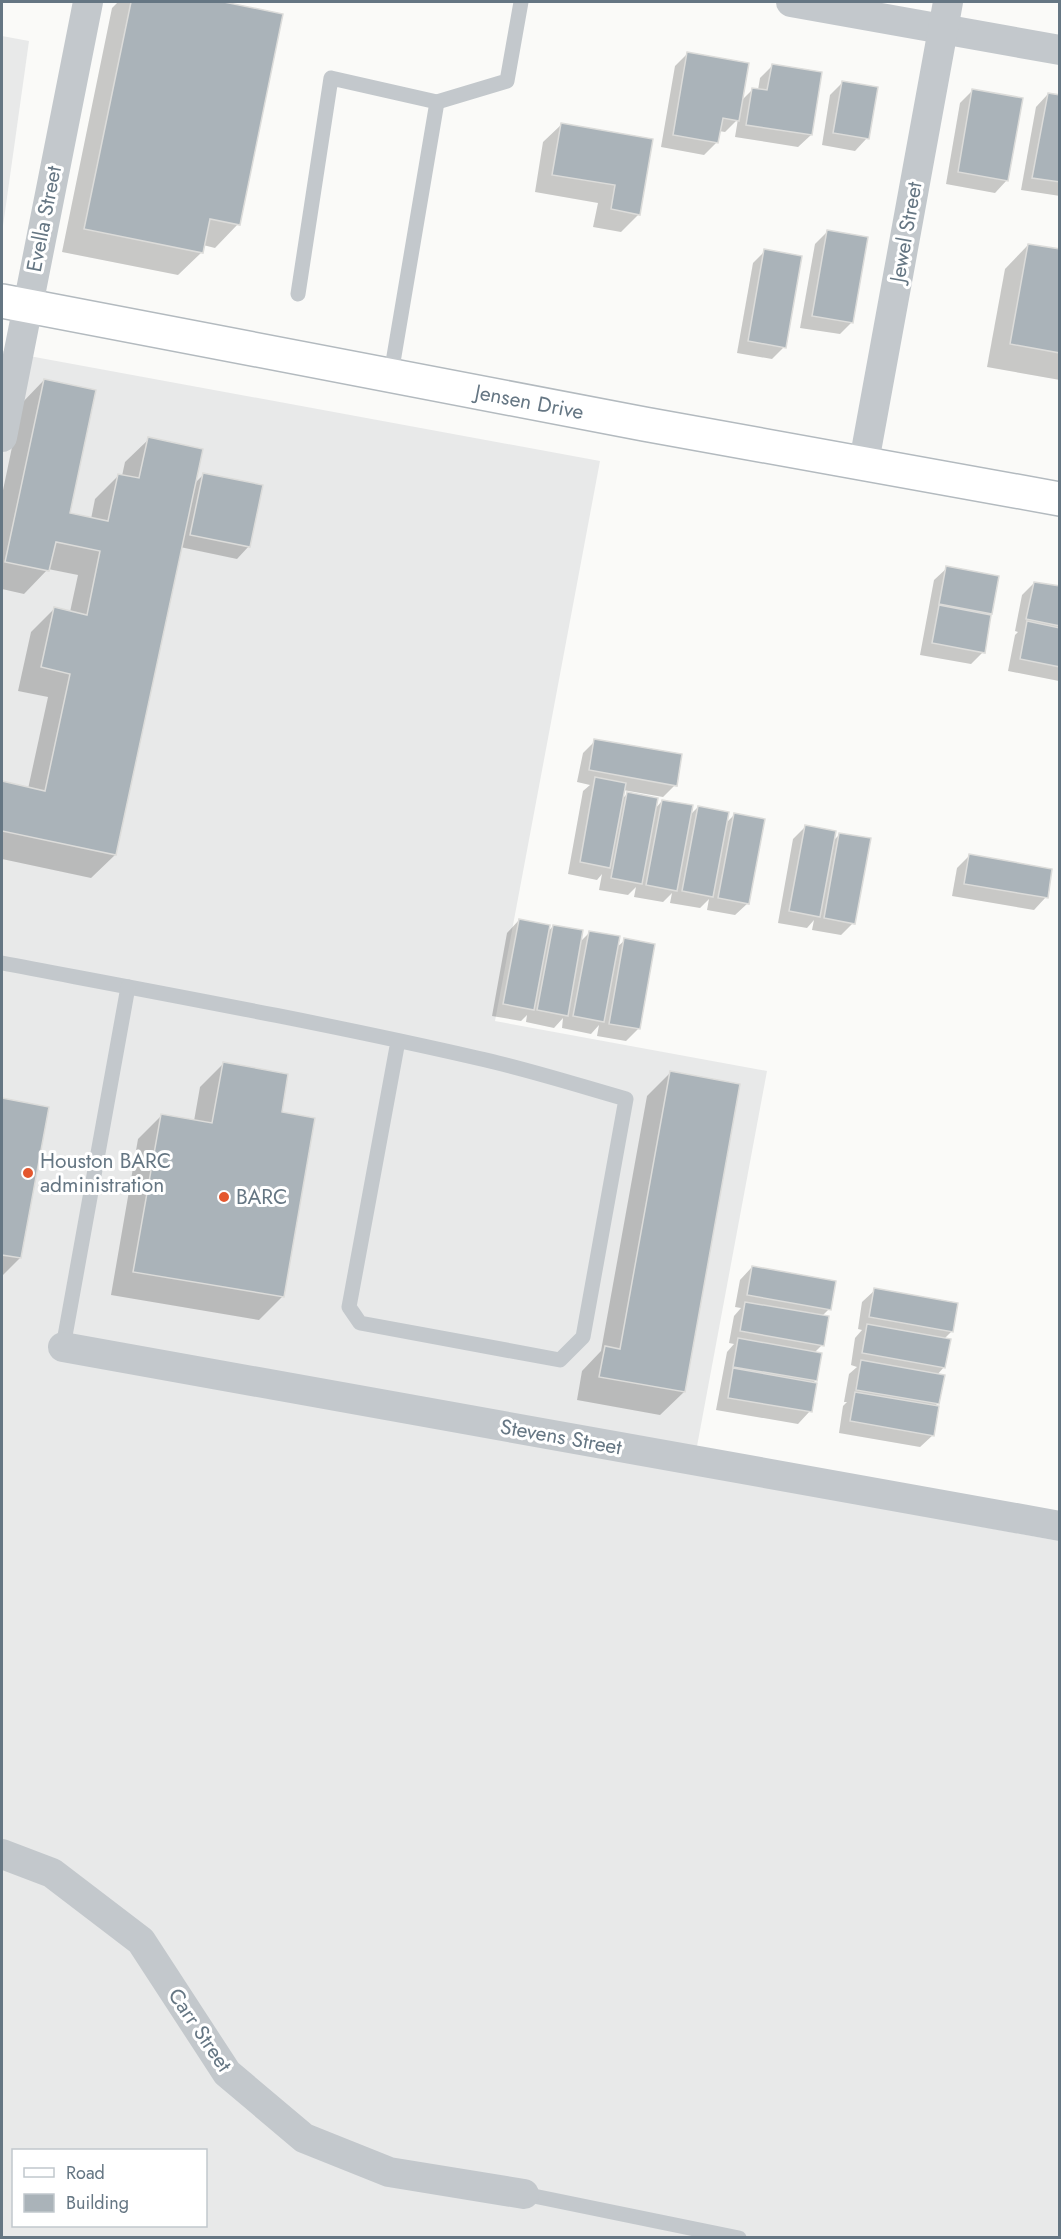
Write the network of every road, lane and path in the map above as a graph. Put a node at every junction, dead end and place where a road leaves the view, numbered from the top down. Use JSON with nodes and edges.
{"nodes":[{"id":1,"x":88,"y":2,"type":"edge"},
{"id":2,"x":521,"y":2,"type":"edge"},
{"id":3,"x":791,"y":2,"type":"edge"},
{"id":4,"x":946,"y":15,"type":"edge"},
{"id":5,"x":1059,"y":50,"type":"edge"},
{"id":6,"x":437,"y":102,"type":"junction"},
{"id":7,"x":298,"y":294,"type":"dead end"},
{"id":8,"x":14,"y":303,"type":"edge"},
{"id":9,"x":391,"y":374,"type":"junction"},
{"id":10,"x":2,"y":437,"type":"edge"},
{"id":11,"x":864,"y":462,"type":"junction"},
{"id":12,"x":1059,"y":499,"type":"edge"},
{"id":13,"x":2,"y":963,"type":"edge"},
{"id":14,"x":128,"y":987,"type":"junction"},
{"id":15,"x":398,"y":1041,"type":"junction"},
{"id":16,"x":63,"y":1347,"type":"joint"},
{"id":17,"x":1059,"y":1526,"type":"edge"},
{"id":18,"x":2,"y":1854,"type":"edge"},
{"id":19,"x":524,"y":2194,"type":"joint"},
{"id":20,"x":739,"y":2238,"type":"edge"}],
"edges":[{"from":1,"to":8,"type":"street","name":"Evella Street"},
{"from":2,"to":6,"type":"lane"},
{"from":3,"to":4,"type":"street"},
{"from":4,"to":5,"type":"street"},
{"from":4,"to":11,"type":"street","name":"Jewel Street"},
{"from":6,"to":7,"type":"lane"},
{"from":6,"to":9,"type":"lane"},
{"from":8,"to":9,"type":"main road","name":"Jensen Drive"},
{"from":8,"to":10,"type":"street","name":"Evella Street"},
{"from":9,"to":11,"type":"main road","name":"Jensen Drive"},
{"from":11,"to":12,"type":"main road","name":"Jensen Drive"},
{"from":13,"to":14,"type":"lane"},
{"from":14,"to":15,"type":"lane"},
{"from":14,"to":16,"type":"lane"},
{"from":15,"to":15,"type":"lane"},
{"from":16,"to":17,"type":"street","name":"Stevens Street"},
{"from":18,"to":19,"type":"street","name":"Carr Street"},
{"from":19,"to":20,"type":"lane"}]}
